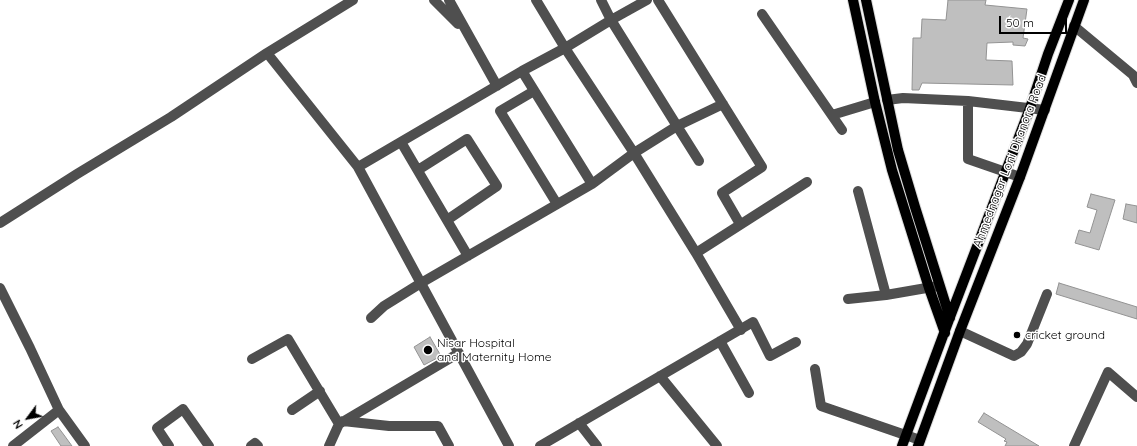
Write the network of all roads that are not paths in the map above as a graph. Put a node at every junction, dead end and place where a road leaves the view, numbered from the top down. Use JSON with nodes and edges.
{"nodes":[{"id":1,"x":353,"y":0,"type":"edge"},
{"id":2,"x":434,"y":0,"type":"edge"},
{"id":3,"x":449,"y":0,"type":"edge"},
{"id":4,"x":536,"y":0,"type":"edge"},
{"id":5,"x":601,"y":0,"type":"edge"},
{"id":6,"x":648,"y":0,"type":"edge"},
{"id":7,"x":658,"y":0,"type":"edge"},
{"id":8,"x":853,"y":0,"type":"edge"},
{"id":9,"x":866,"y":0,"type":"edge"},
{"id":10,"x":1069,"y":0,"type":"edge"},
{"id":11,"x":1084,"y":0,"type":"edge"},
{"id":12,"x":762,"y":14,"type":"dead end"},
{"id":13,"x":611,"y":20,"type":"junction"},
{"id":14,"x":1074,"y":26,"type":"junction"},
{"id":15,"x":467,"y":33,"type":"junction"},
{"id":16,"x":565,"y":48,"type":"junction"},
{"id":17,"x":267,"y":54,"type":"junction"},
{"id":18,"x":522,"y":71,"type":"junction"},
{"id":19,"x":1137,"y":83,"type":"edge"},
{"id":20,"x":497,"y":86,"type":"junction"},
{"id":21,"x":534,"y":91,"type":"junction"},
{"id":22,"x":887,"y":100,"type":"junction"},
{"id":23,"x":968,"y":101,"type":"junction"},
{"id":24,"x":875,"y":102,"type":"junction"},
{"id":25,"x":723,"y":104,"type":"junction"},
{"id":26,"x":1030,"y":108,"type":"junction"},
{"id":27,"x":1044,"y":110,"type":"junction"},
{"id":28,"x":832,"y":115,"type":"junction"},
{"id":29,"x":677,"y":126,"type":"junction"},
{"id":30,"x":842,"y":130,"type":"dead end"},
{"id":31,"x":401,"y":142,"type":"junction"},
{"id":32,"x":634,"y":153,"type":"junction"},
{"id":33,"x":700,"y":161,"type":"dead end"},
{"id":34,"x":358,"y":167,"type":"junction"},
{"id":35,"x":418,"y":170,"type":"junction"},
{"id":36,"x":1006,"y":172,"type":"junction"},
{"id":37,"x":1020,"y":177,"type":"junction"},
{"id":38,"x":807,"y":182,"type":"dead end"},
{"id":39,"x":592,"y":184,"type":"junction"},
{"id":40,"x":858,"y":191,"type":"dead end"},
{"id":41,"x":557,"y":204,"type":"junction"},
{"id":42,"x":447,"y":220,"type":"junction"},
{"id":43,"x":0,"y":223,"type":"edge"},
{"id":44,"x":740,"y":224,"type":"junction"},
{"id":45,"x":696,"y":253,"type":"junction"},
{"id":46,"x":468,"y":256,"type":"junction"},
{"id":47,"x":421,"y":283,"type":"junction"},
{"id":48,"x":940,"y":286,"type":"junction"},
{"id":49,"x":0,"y":288,"type":"edge"},
{"id":50,"x":929,"y":288,"type":"junction"},
{"id":51,"x":1047,"y":294,"type":"dead end"},
{"id":52,"x":886,"y":295,"type":"junction"},
{"id":53,"x":848,"y":299,"type":"dead end"},
{"id":54,"x":950,"y":317,"type":"junction"},
{"id":55,"x":371,"y":318,"type":"dead end"},
{"id":56,"x":741,"y":330,"type":"junction"},
{"id":57,"x":960,"y":331,"type":"junction"},
{"id":58,"x":944,"y":332,"type":"junction"},
{"id":59,"x":720,"y":341,"type":"junction"},
{"id":60,"x":796,"y":342,"type":"dead end"},
{"id":61,"x":956,"y":342,"type":"junction"},
{"id":62,"x":459,"y":353,"type":"junction"},
{"id":63,"x":252,"y":360,"type":"dead end"},
{"id":64,"x":815,"y":369,"type":"dead end"},
{"id":65,"x":660,"y":376,"type":"junction"},
{"id":66,"x":320,"y":391,"type":"junction"},
{"id":67,"x":749,"y":393,"type":"dead end"},
{"id":68,"x":1137,"y":398,"type":"edge"},
{"id":69,"x":59,"y":410,"type":"junction"},
{"id":70,"x":292,"y":410,"type":"dead end"},
{"id":71,"x":341,"y":423,"type":"junction"},
{"id":72,"x":579,"y":423,"type":"junction"},
{"id":73,"x":907,"y":435,"type":"junction"},
{"id":74,"x":919,"y":443,"type":"edge"},
{"id":75,"x":13,"y":446,"type":"edge"},
{"id":76,"x":85,"y":446,"type":"edge"},
{"id":77,"x":169,"y":446,"type":"edge"},
{"id":78,"x":209,"y":446,"type":"edge"},
{"id":79,"x":251,"y":446,"type":"edge"},
{"id":80,"x":258,"y":446,"type":"edge"},
{"id":81,"x":329,"y":446,"type":"edge"},
{"id":82,"x":449,"y":446,"type":"edge"},
{"id":83,"x":509,"y":446,"type":"edge"},
{"id":84,"x":540,"y":446,"type":"edge"},
{"id":85,"x":597,"y":446,"type":"edge"},
{"id":86,"x":717,"y":446,"type":"edge"},
{"id":87,"x":902,"y":446,"type":"edge"},
{"id":88,"x":1074,"y":446,"type":"edge"}],
"edges":[{"from":1,"to":17,"type":"street"},
{"from":2,"to":15,"type":"street"},
{"from":3,"to":15,"type":"street"},
{"from":4,"to":16,"type":"street"},
{"from":5,"to":13,"type":"street"},
{"from":6,"to":13,"type":"street"},
{"from":7,"to":25,"type":"street"},
{"from":8,"to":24,"type":"main road"},
{"from":9,"to":22,"type":"main road"},
{"from":10,"to":26,"type":"main road","name":"Ahmednagar Loni Dhanora Road"},
{"from":11,"to":14,"type":"main road","name":"Ahmednagar Loni Dhanora Road"},
{"from":12,"to":28,"type":"street"},
{"from":13,"to":16,"type":"street"},
{"from":13,"to":29,"type":"street"},
{"from":14,"to":19,"type":"street"},
{"from":14,"to":27,"type":"main road","name":"Ahmednagar Loni Dhanora Road"},
{"from":15,"to":20,"type":"street"},
{"from":16,"to":18,"type":"street"},
{"from":16,"to":32,"type":"street"},
{"from":17,"to":34,"type":"street"},
{"from":17,"to":43,"type":"street"},
{"from":18,"to":20,"type":"street"},
{"from":18,"to":21,"type":"street"},
{"from":20,"to":31,"type":"street"},
{"from":21,"to":39,"type":"street"},
{"from":21,"to":41,"type":"street"},
{"from":22,"to":23,"type":"street"},
{"from":22,"to":48,"type":"main road"},
{"from":23,"to":26,"type":"street"},
{"from":23,"to":36,"type":"street"},
{"from":24,"to":28,"type":"street"},
{"from":24,"to":50,"type":"main road"},
{"from":25,"to":29,"type":"street"},
{"from":25,"to":44,"type":"street"},
{"from":26,"to":27,"type":"street"},
{"from":26,"to":36,"type":"main road","name":"Ahmednagar Loni Dhanora Road"},
{"from":27,"to":37,"type":"main road","name":"Ahmednagar Loni Dhanora Road"},
{"from":28,"to":30,"type":"street"},
{"from":29,"to":32,"type":"street"},
{"from":29,"to":33,"type":"street"},
{"from":31,"to":34,"type":"street"},
{"from":31,"to":35,"type":"street"},
{"from":32,"to":39,"type":"street"},
{"from":32,"to":45,"type":"street"},
{"from":34,"to":47,"type":"street"},
{"from":35,"to":42,"type":"street"},
{"from":35,"to":42,"type":"street"},
{"from":36,"to":37,"type":"street"},
{"from":36,"to":54,"type":"main road","name":"Ahmednagar Loni Dhanora Road"},
{"from":37,"to":57,"type":"main road","name":"Ahmednagar Loni Dhanora Road"},
{"from":38,"to":44,"type":"street"},
{"from":39,"to":41,"type":"street"},
{"from":40,"to":52,"type":"street"},
{"from":41,"to":46,"type":"street"},
{"from":42,"to":46,"type":"street"},
{"from":44,"to":45,"type":"street"},
{"from":45,"to":56,"type":"street"},
{"from":46,"to":47,"type":"street"},
{"from":47,"to":55,"type":"street"},
{"from":47,"to":62,"type":"street"},
{"from":48,"to":50,"type":"street"},
{"from":48,"to":54,"type":"main road"},
{"from":49,"to":69,"type":"street"},
{"from":50,"to":52,"type":"street"},
{"from":50,"to":58,"type":"main road"},
{"from":51,"to":57,"type":"street"},
{"from":52,"to":53,"type":"street"},
{"from":54,"to":57,"type":"main road"},
{"from":54,"to":58,"type":"main road","name":"Ahmednagar Loni Dhanora Road"},
{"from":56,"to":59,"type":"street"},
{"from":56,"to":60,"type":"street"},
{"from":57,"to":61,"type":"main road","name":"Ahmednagar Loni Dhanora Road"},
{"from":58,"to":61,"type":"main road"},
{"from":58,"to":73,"type":"main road","name":"Ahmednagar Loni Dhanora Road"},
{"from":59,"to":65,"type":"street"},
{"from":59,"to":67,"type":"street"},
{"from":61,"to":74,"type":"main road","name":"Ahmednagar Loni Dhanora Road"},
{"from":62,"to":71,"type":"street"},
{"from":62,"to":83,"type":"street"},
{"from":63,"to":66,"type":"street"},
{"from":64,"to":73,"type":"street"},
{"from":65,"to":72,"type":"street"},
{"from":65,"to":86,"type":"street"},
{"from":66,"to":70,"type":"street"},
{"from":66,"to":71,"type":"street"},
{"from":68,"to":88,"type":"street"},
{"from":69,"to":75,"type":"street"},
{"from":69,"to":76,"type":"street"},
{"from":71,"to":81,"type":"street"},
{"from":71,"to":82,"type":"street"},
{"from":72,"to":84,"type":"street"},
{"from":72,"to":85,"type":"street"},
{"from":73,"to":74,"type":"street"},
{"from":73,"to":87,"type":"main road","name":"Ahmednagar Loni Dhanora Road"},
{"from":77,"to":78,"type":"street"},
{"from":79,"to":80,"type":"street"}]}
